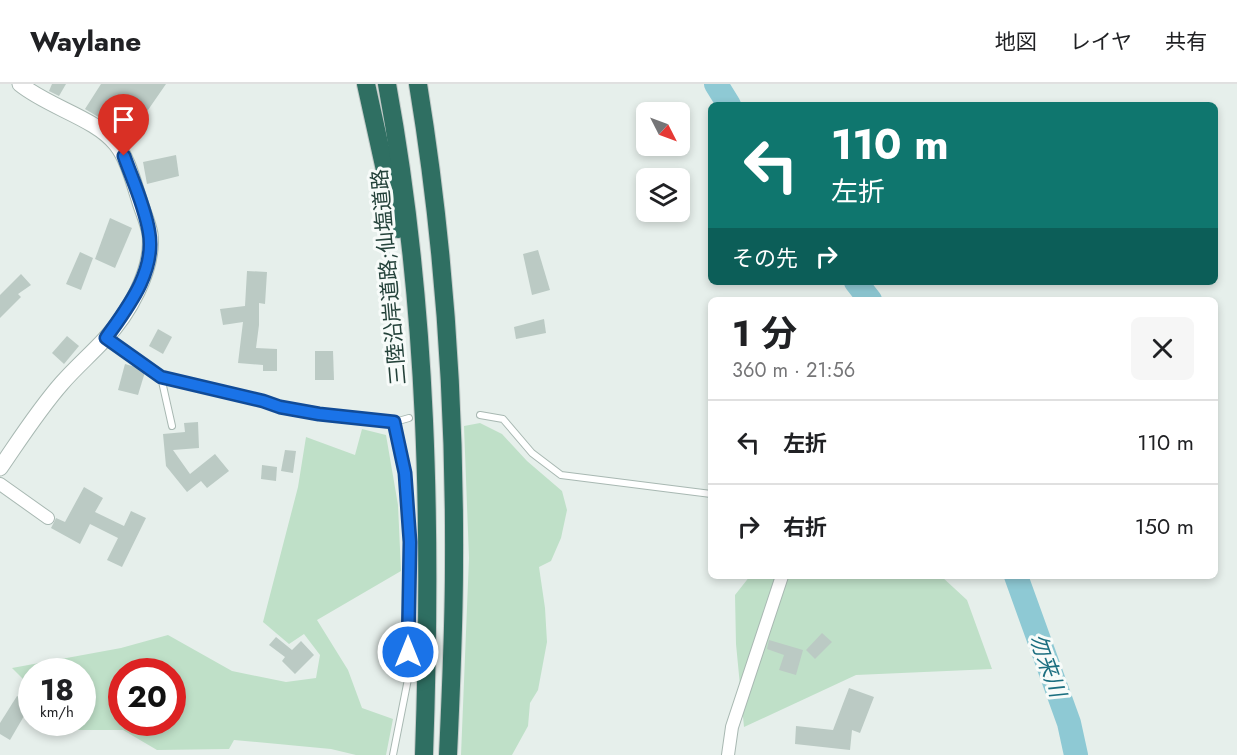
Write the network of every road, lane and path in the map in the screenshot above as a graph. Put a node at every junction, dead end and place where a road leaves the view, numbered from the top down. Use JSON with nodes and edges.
{"nodes":[{"id":1,"x":20,"y":84,"type":"edge"},
{"id":2,"x":366,"y":84,"type":"edge"},
{"id":3,"x":387,"y":84,"type":"edge"},
{"id":4,"x":418,"y":84,"type":"edge"},
{"id":5,"x":418,"y":327,"type":"junction"},
{"id":6,"x":106,"y":338,"type":"junction"},
{"id":7,"x":161,"y":377,"type":"junction"},
{"id":8,"x":480,"y":415,"type":"dead end"},
{"id":9,"x":409,"y":418,"type":"dead end"},
{"id":10,"x":394,"y":422,"type":"junction"},
{"id":11,"x":172,"y":426,"type":"dead end"},
{"id":12,"x":0,"y":468,"type":"edge"},
{"id":13,"x":0,"y":484,"type":"edge"},
{"id":14,"x":708,"y":494,"type":"edge"},
{"id":15,"x":48,"y":518,"type":"dead end"},
{"id":16,"x":781,"y":579,"type":"edge"},
{"id":17,"x":393,"y":755,"type":"edge"},
{"id":18,"x":424,"y":755,"type":"edge"},
{"id":19,"x":448,"y":755,"type":"edge"},
{"id":20,"x":728,"y":755,"type":"edge"}],
"edges":[{"from":1,"to":6,"type":"street"},
{"from":2,"to":5,"type":"highway"},
{"from":3,"to":5,"type":"highway","name":"三陸沿岸道路;仙塩道路"},
{"from":4,"to":19,"type":"highway"},
{"from":5,"to":18,"type":"highway","name":"三陸沿岸道路;仙塩道路"},
{"from":6,"to":7,"type":"lane"},
{"from":6,"to":12,"type":"street"},
{"from":7,"to":10,"type":"lane"},
{"from":7,"to":11,"type":"lane"},
{"from":8,"to":14,"type":"lane"},
{"from":9,"to":10,"type":"lane"},
{"from":10,"to":17,"type":"lane"},
{"from":13,"to":15,"type":"street"},
{"from":16,"to":20,"type":"street"}]}
